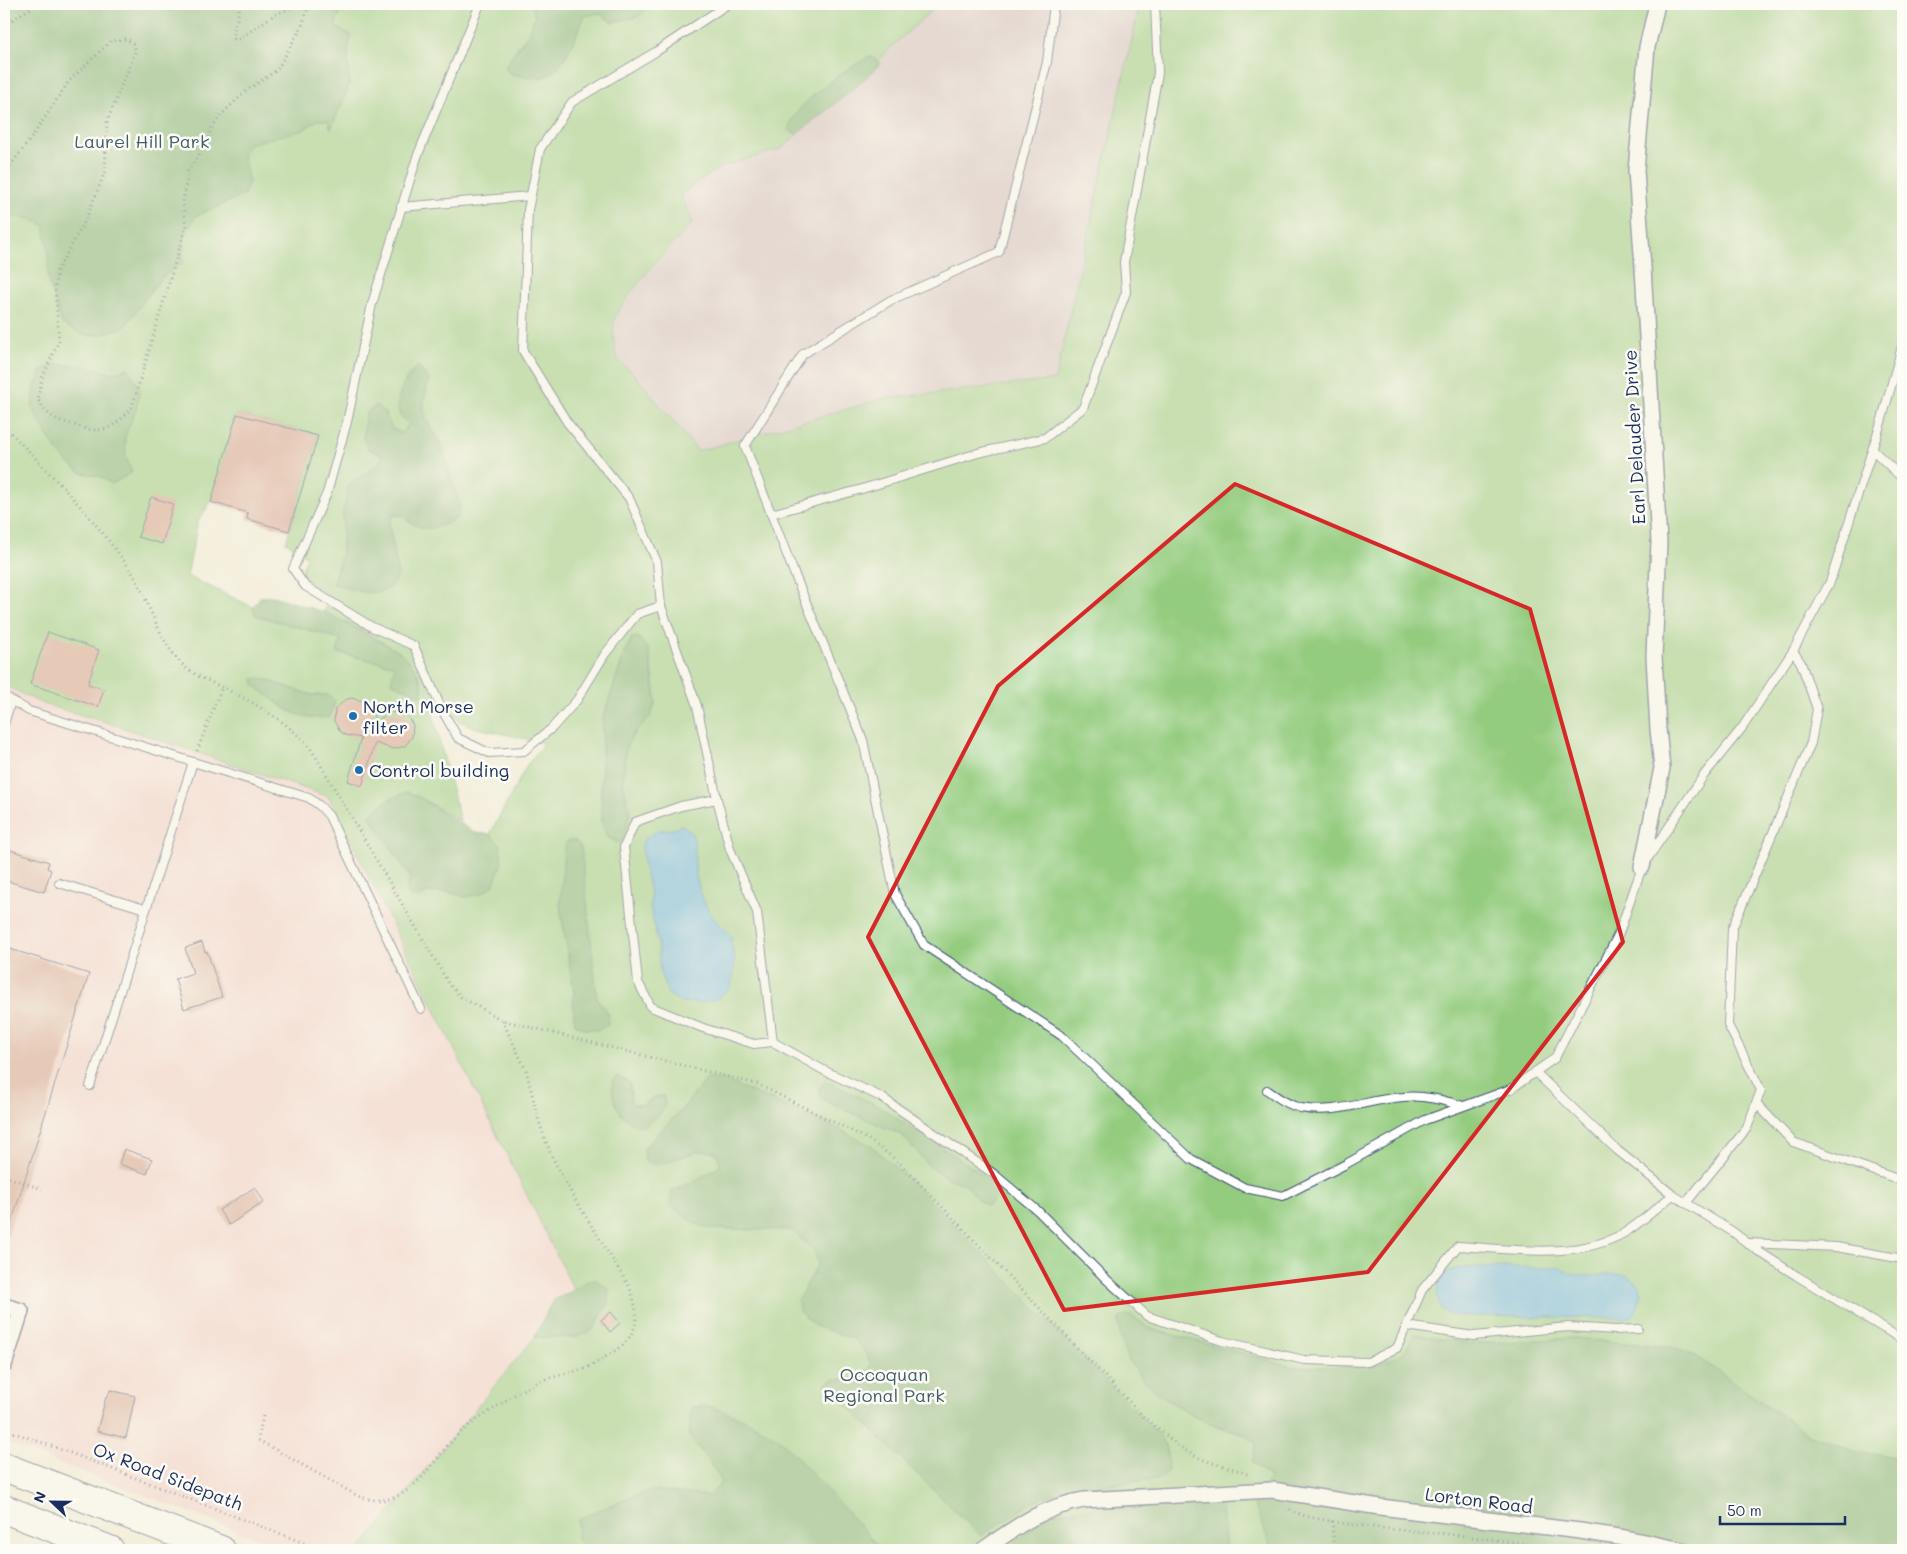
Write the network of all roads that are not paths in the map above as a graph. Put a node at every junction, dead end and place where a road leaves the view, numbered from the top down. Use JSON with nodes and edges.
{"nodes":[{"id":1,"x":480,"y":4,"type":"edge"},
{"id":2,"x":728,"y":4,"type":"edge"},
{"id":3,"x":1054,"y":4,"type":"edge"},
{"id":4,"x":1154,"y":4,"type":"edge"},
{"id":5,"x":1657,"y":4,"type":"edge"},
{"id":6,"x":530,"y":196,"type":"junction"},
{"id":7,"x":401,"y":207,"type":"junction"},
{"id":8,"x":1903,"y":343,"type":"edge"},
{"id":9,"x":1873,"y":450,"type":"junction"},
{"id":10,"x":1903,"y":480,"type":"edge"},
{"id":11,"x":771,"y":514,"type":"junction"},
{"id":12,"x":660,"y":606,"type":"junction"},
{"id":13,"x":1792,"y":651,"type":"junction"},
{"id":14,"x":4,"y":696,"type":"edge"},
{"id":15,"x":11,"y":702,"type":"junction"},
{"id":16,"x":4,"y":724,"type":"edge"},
{"id":17,"x":193,"y":762,"type":"junction"},
{"id":18,"x":717,"y":799,"type":"junction"},
{"id":19,"x":1642,"y":867,"type":"junction"},
{"id":20,"x":59,"y":883,"type":"dead end"},
{"id":21,"x":145,"y":909,"type":"junction"},
{"id":22,"x":421,"y":1009,"type":"dead end"},
{"id":23,"x":773,"y":1042,"type":"junction"},
{"id":24,"x":1535,"y":1072,"type":"junction"},
{"id":25,"x":90,"y":1086,"type":"dead end"},
{"id":26,"x":1267,"y":1090,"type":"dead end"},
{"id":27,"x":1756,"y":1103,"type":"junction"},
{"id":28,"x":1463,"y":1106,"type":"junction"},
{"id":29,"x":1903,"y":1181,"type":"edge"},
{"id":30,"x":1673,"y":1195,"type":"junction"},
{"id":31,"x":1686,"y":1204,"type":"junction"},
{"id":32,"x":1748,"y":1243,"type":"junction"},
{"id":33,"x":1903,"y":1259,"type":"edge"},
{"id":34,"x":4,"y":1306,"type":"edge"},
{"id":35,"x":1406,"y":1326,"type":"junction"},
{"id":36,"x":1638,"y":1329,"type":"dead end"},
{"id":37,"x":1903,"y":1340,"type":"edge"},
{"id":38,"x":4,"y":1365,"type":"edge"},
{"id":39,"x":4,"y":1467,"type":"edge"},
{"id":40,"x":4,"y":1509,"type":"edge"},
{"id":41,"x":110,"y":1550,"type":"edge"},
{"id":42,"x":221,"y":1550,"type":"edge"},
{"id":43,"x":983,"y":1550,"type":"edge"},
{"id":44,"x":1682,"y":1550,"type":"edge"}],
"edges":[{"from":1,"to":7,"type":"lane"},
{"from":2,"to":6,"type":"lane"},
{"from":3,"to":11,"type":"lane"},
{"from":4,"to":11,"type":"lane"},
{"from":5,"to":19,"type":"street","name":"Earl Delauder Drive"},
{"from":6,"to":7,"type":"lane"},
{"from":6,"to":12,"type":"lane"},
{"from":7,"to":12,"type":"lane"},
{"from":8,"to":9,"type":"lane"},
{"from":9,"to":10,"type":"lane"},
{"from":9,"to":13,"type":"lane"},
{"from":11,"to":28,"type":"lane"},
{"from":12,"to":18,"type":"lane"},
{"from":13,"to":19,"type":"lane"},
{"from":13,"to":27,"type":"lane"},
{"from":14,"to":15,"type":"lane"},
{"from":15,"to":16,"type":"lane"},
{"from":15,"to":17,"type":"lane"},
{"from":17,"to":21,"type":"lane"},
{"from":17,"to":22,"type":"lane"},
{"from":18,"to":23,"type":"lane"},
{"from":18,"to":23,"type":"lane"},
{"from":19,"to":24,"type":"lane"},
{"from":20,"to":21,"type":"lane"},
{"from":21,"to":25,"type":"lane"},
{"from":23,"to":35,"type":"lane"},
{"from":24,"to":28,"type":"lane"},
{"from":24,"to":30,"type":"lane"},
{"from":26,"to":28,"type":"lane"},
{"from":27,"to":29,"type":"lane"},
{"from":27,"to":31,"type":"lane"},
{"from":30,"to":31,"type":"lane"},
{"from":30,"to":35,"type":"lane"},
{"from":31,"to":32,"type":"lane"},
{"from":32,"to":33,"type":"lane"},
{"from":32,"to":37,"type":"lane"},
{"from":34,"to":38,"type":"street"},
{"from":35,"to":36,"type":"lane"},
{"from":39,"to":42,"type":"highway"},
{"from":40,"to":41,"type":"highway"},
{"from":43,"to":44,"type":"street","name":"Lorton Road"}]}
